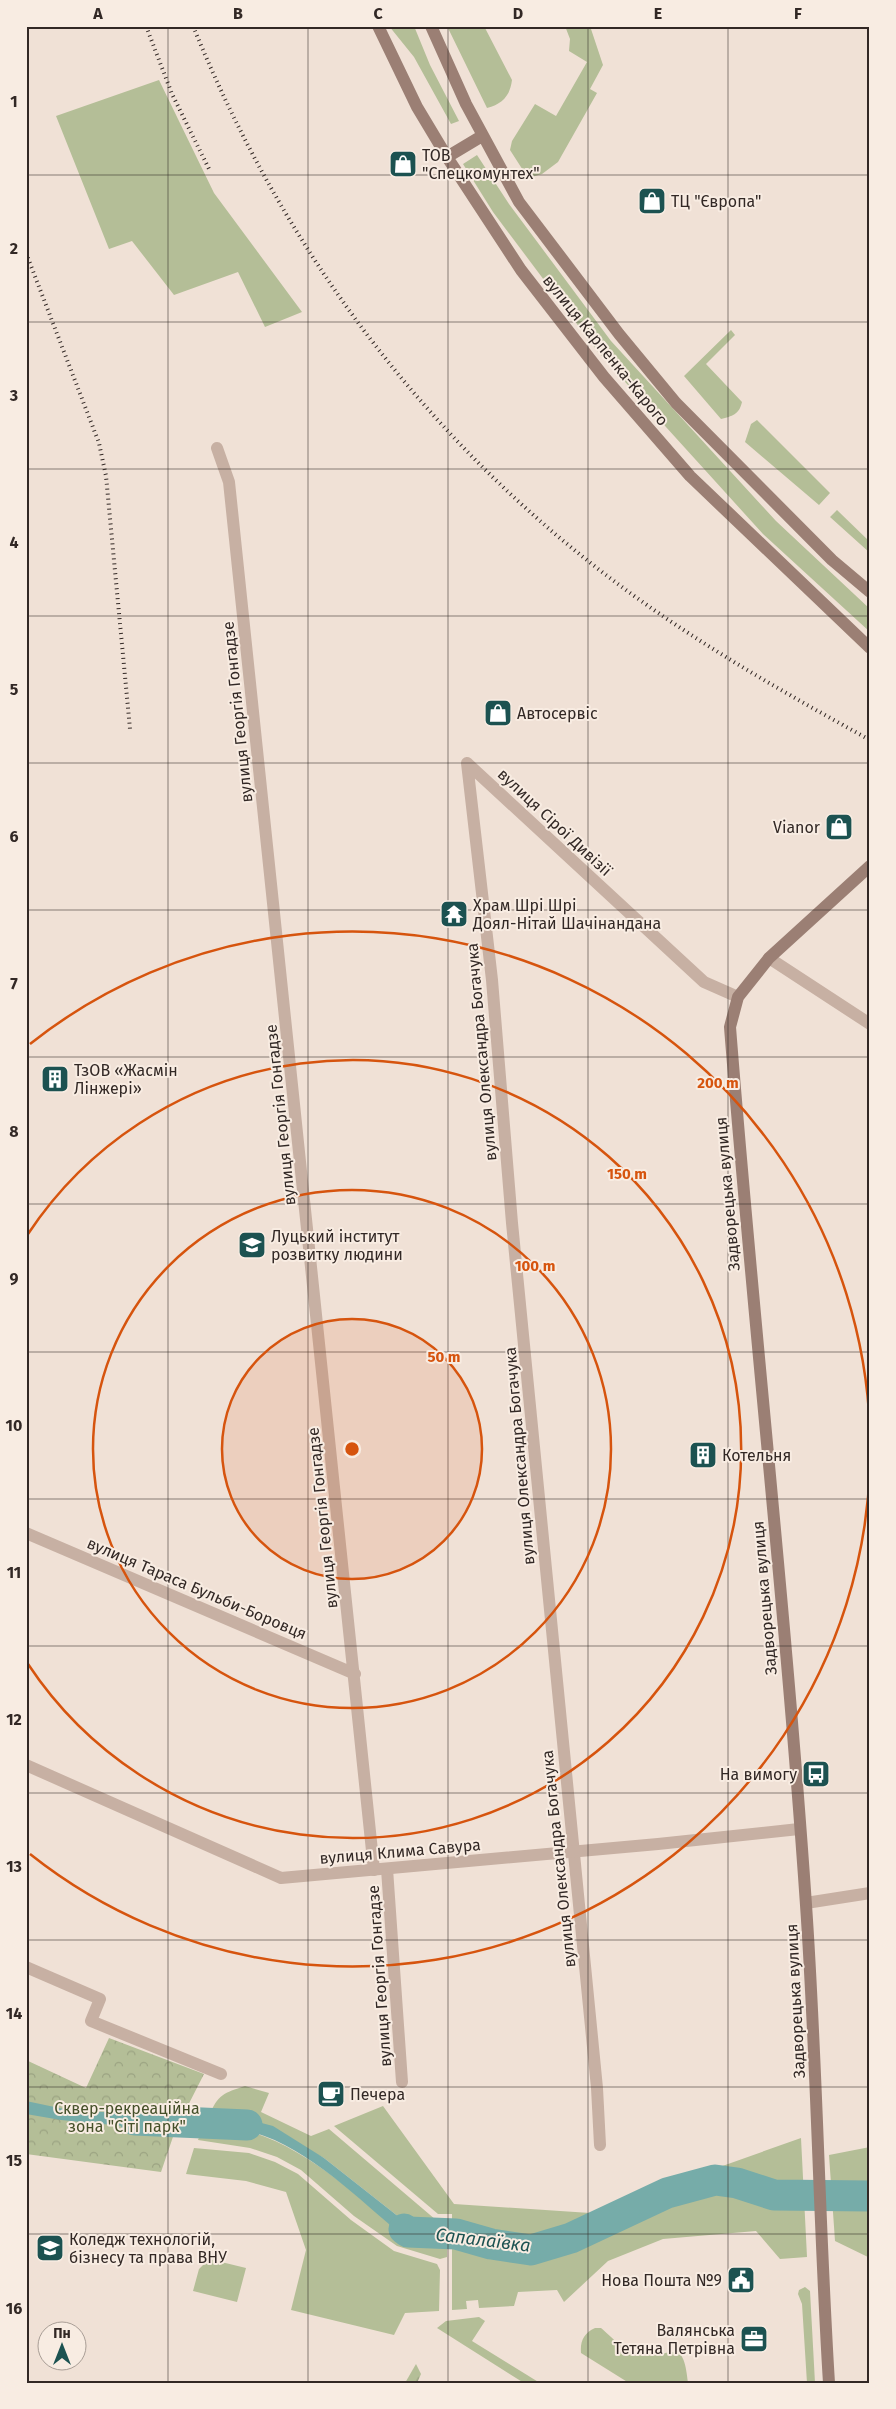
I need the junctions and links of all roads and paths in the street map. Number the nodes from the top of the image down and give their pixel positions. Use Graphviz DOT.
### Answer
graph roads {
  1 [pos="378,26"];
  2 [pos="431,26"];
  3 [pos="482,136"];
  4 [pos="447,157"];
  5 [pos="217,448"];
  6 [pos="870,592"];
  7 [pos="870,648"];
  8 [pos="467,763"];
  9 [pos="870,866"];
  10 [pos="769,958"];
  11 [pos="738,997"];
  12 [pos="870,1024"];
  13 [pos="26,1533"];
  14 [pos="355,1674"];
  15 [pos="26,1765"];
  16 [pos="800,1829"];
  17 [pos="573,1852"];
  18 [pos="387,1869"];
  19 [pos="374,1870"];
  20 [pos="870,1893"];
  21 [pos="806,1903"];
  22 [pos="26,1967"];
  23 [pos="221,2074"];
  24 [pos="402,2082"];
  25 [pos="600,2145"];
  26 [pos="829,2383"];
  1 -- 4 [label="main road, вулиця Карпенка-Карого"];
  2 -- 3 [label="main road, вулиця Карпенка-Карого"];
  3 -- 4 [label="main road"];
  3 -- 6 [label="main road, вулиця Карпенка-Карого"];
  4 -- 7 [label="main road, вулиця Карпенка-Карого"];
  5 -- 14 [label="street, вулиця Георгія Гонгадзе"];
  8 -- 11 [label="street, вулиця Сірої Дивізії"];
  8 -- 17 [label="street, вулиця Олександра Богачука"];
  9 -- 10 [label="main road, Задворецька вулиця"];
  10 -- 11 [label="main road, Задворецька вулиця"];
  10 -- 12 [label="street"];
  11 -- 16 [label="main road, Задворецька вулиця"];
  13 -- 14 [label="street, вулиця Тараса Бульби-Боровця"];
  14 -- 19 [label="street, вулиця Георгія Гонгадзе"];
  15 -- 19 [label="street, вулиця Клима Савура"];
  16 -- 17 [label="street, вулиця Клима Савура"];
  16 -- 21 [label="main road, Задворецька вулиця"];
  17 -- 18 [label="street, вулиця Клима Савура"];
  17 -- 25 [label="street, вулиця Олександра Богачука"];
  18 -- 19 [label="street, вулиця Клима Савура"];
  18 -- 24 [label="street, вулиця Георгія Гонгадзе"];
  20 -- 21 [label="street"];
  21 -- 26 [label="main road, Задворецька вулиця"];
  22 -- 23 [label="street"];
}
